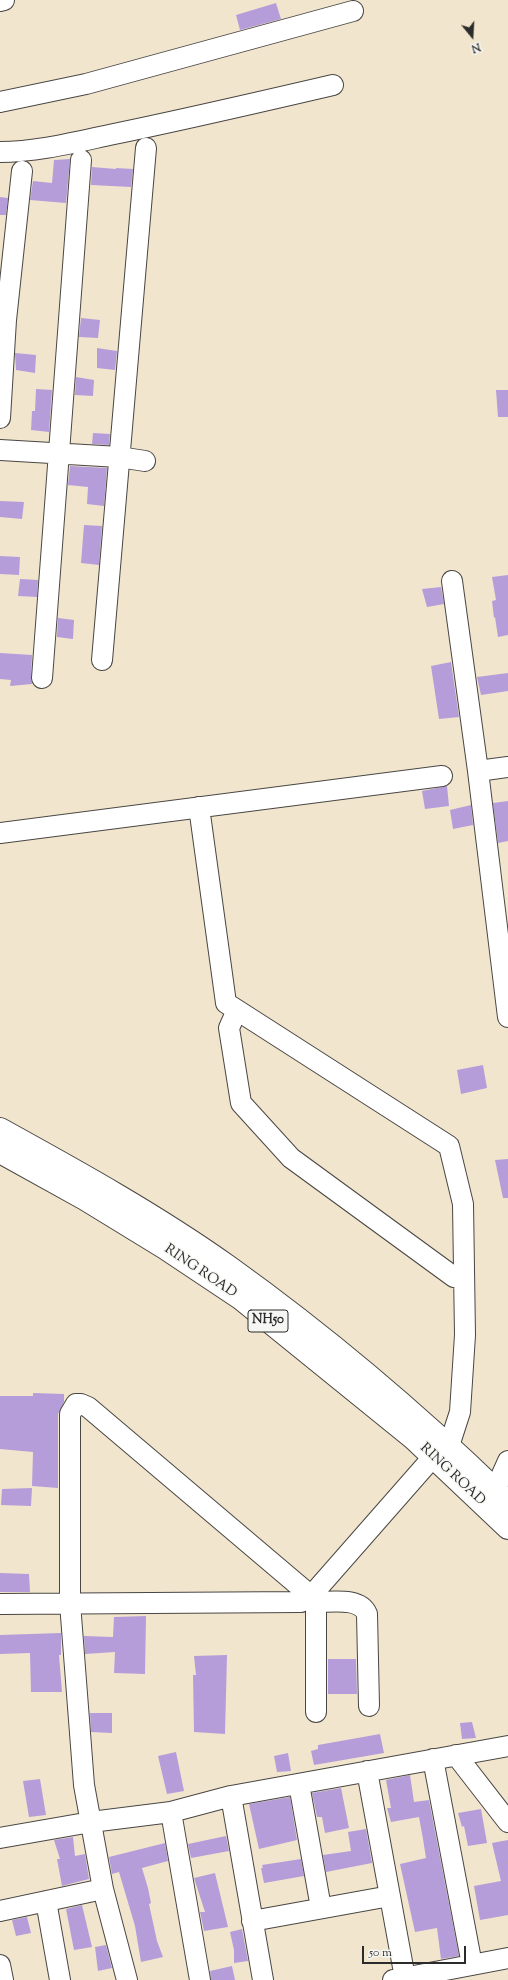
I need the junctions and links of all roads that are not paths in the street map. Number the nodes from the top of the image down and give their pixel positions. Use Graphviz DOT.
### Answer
graph roads {
  1 [pos="4,0"];
  2 [pos="0,1"];
  3 [pos="353,11"];
  4 [pos="333,85"];
  5 [pos="0,102"];
  6 [pos="146,148"];
  7 [pos="0,152"];
  8 [pos="81,160"];
  9 [pos="22,171"];
  10 [pos="0,418"];
  11 [pos="0,450"];
  12 [pos="58,454"];
  13 [pos="119,457"];
  14 [pos="145,461"];
  15 [pos="452,581"];
  16 [pos="102,660"];
  17 [pos="42,678"];
  18 [pos="508,767"];
  19 [pos="478,771"];
  20 [pos="442,776"];
  21 [pos="199,808"];
  22 [pos="0,833"];
  23 [pos="504,953"];
  24 [pos="237,1010"];
  25 [pos="508,1017"];
  26 [pos="0,1129"];
  27 [pos="0,1152"];
  28 [pos="464,1278"];
  29 [pos="441,1451"];
  30 [pos="508,1461"];
  31 [pos="502,1496"];
  32 [pos="508,1528"];
  33 [pos="314,1596"];
  34 [pos="70,1602"];
  35 [pos="0,1604"];
  36 [pos="369,1706"];
  37 [pos="316,1712"];
  38 [pos="508,1746"];
  39 [pos="456,1755"];
  40 [pos="433,1759"];
  41 [pos="367,1772"];
  42 [pos="299,1784"];
  43 [pos="231,1796"];
  44 [pos="171,1812"];
  45 [pos="90,1822"];
  46 [pos="508,1822"];
  47 [pos="0,1838"];
  48 [pos="104,1890"];
  49 [pos="390,1896"];
  50 [pos="46,1901"];
  51 [pos="322,1908"];
  52 [pos="0,1911"];
  53 [pos="252,1921"];
  54 [pos="508,1958"];
  55 [pos="0,1965"];
  56 [pos="472,1965"];
  57 [pos="399,1979"];
  58 [pos="3,1980"];
  59 [pos="60,1980"];
  60 [pos="127,1980"];
  61 [pos="200,1980"];
  62 [pos="263,1980"];
  1 -- 2 [label="street"];
  3 -- 5 [label="street"];
  4 -- 7 [label="street"];
  6 -- 13 [label="street"];
  8 -- 12 [label="street"];
  9 -- 10 [label="street"];
  11 -- 12 [label="street"];
  12 -- 13 [label="street"];
  12 -- 17 [label="street"];
  13 -- 14 [label="street"];
  13 -- 16 [label="street"];
  15 -- 19 [label="street"];
  18 -- 19 [label="street"];
  19 -- 23 [label="street"];
  20 -- 21 [label="street"];
  21 -- 22 [label="street"];
  21 -- 24 [label="street"];
  23 -- 25 [label="street"];
  24 -- 28 [label="street"];
  24 -- 28 [label="street"];
  26 -- 29 [label="highway, RING ROAD / NH50"];
  27 -- 29 [label="highway, RING ROAD / NH50"];
  28 -- 29 [label="street"];
  29 -- 31 [label="highway, RING ROAD / NH50"];
  29 -- 32 [label="highway, RING ROAD / NH50"];
  29 -- 33 [label="street"];
  30 -- 31 [label="street"];
  33 -- 34 [label="street"];
  33 -- 34 [label="street"];
  33 -- 36 [label="street"];
  33 -- 37 [label="street"];
  34 -- 35 [label="street"];
  34 -- 45 [label="street"];
  38 -- 39 [label="street"];
  39 -- 40 [label="street"];
  39 -- 46 [label="street"];
  40 -- 41 [label="street"];
  40 -- 56 [label="street"];
  41 -- 42 [label="street"];
  41 -- 49 [label="street"];
  42 -- 43 [label="street"];
  42 -- 51 [label="street"];
  43 -- 44 [label="street"];
  43 -- 53 [label="street"];
  44 -- 45 [label="street"];
  44 -- 61 [label="street"];
  45 -- 47 [label="street"];
  45 -- 48 [label="street"];
  48 -- 50 [label="street"];
  48 -- 60 [label="street"];
  49 -- 51 [label="street"];
  49 -- 57 [label="street"];
  50 -- 52 [label="street"];
  50 -- 59 [label="street"];
  51 -- 53 [label="street"];
  53 -- 62 [label="street"];
  54 -- 56 [label="street"];
  55 -- 58 [label="street"];
  56 -- 57 [label="street"];
}
